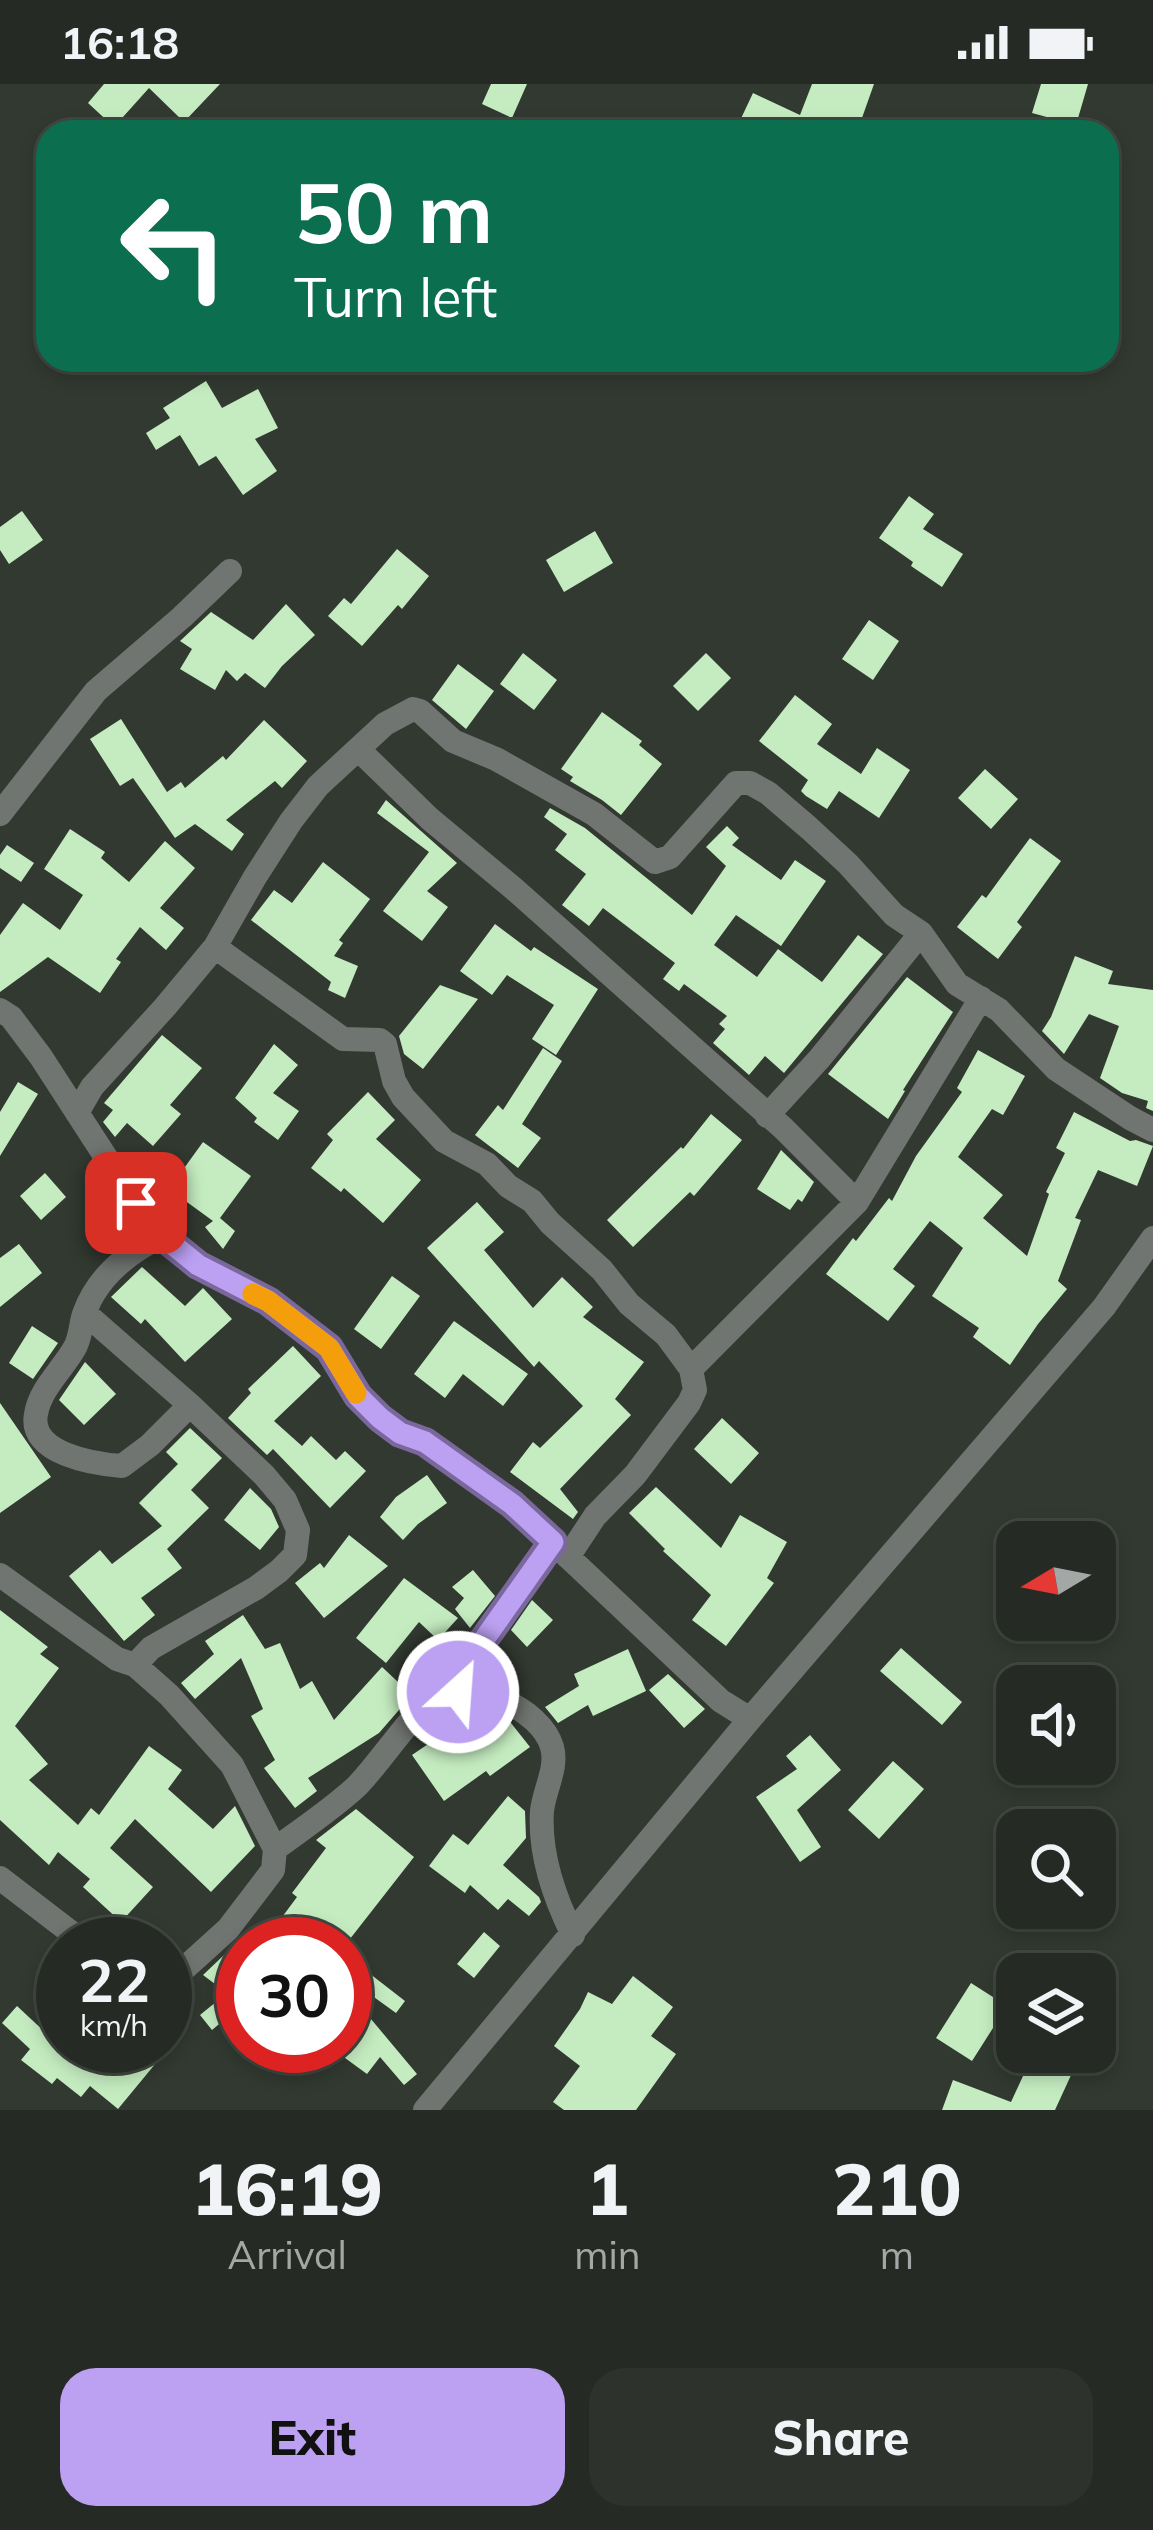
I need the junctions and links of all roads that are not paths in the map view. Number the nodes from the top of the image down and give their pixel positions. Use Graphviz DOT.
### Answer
graph roads {
  1 [pos="230,571"];
  2 [pos="358,749"];
  3 [pos="0,814"];
  4 [pos="921,933"];
  5 [pos="214,947"];
  6 [pos="981,998"];
  7 [pos="0,1010"];
  8 [pos="77,1113"];
  9 [pos="766,1116"];
  10 [pos="1153,1130"];
  11 [pos="857,1202"];
  12 [pos="162,1236"];
  13 [pos="1153,1238"];
  14 [pos="85,1313"];
  15 [pos="691,1370"];
  16 [pos="190,1405"];
  17 [pos="560,1550"];
  18 [pos="0,1575"];
  19 [pos="135,1666"];
  20 [pos="458,1692"];
  21 [pos="750,1719"];
  22 [pos="275,1849"];
  23 [pos="0,1878"];
  24 [pos="51,1917"];
  25 [pos="573,1935"];
  26 [pos="192,1962"];
  27 [pos="425,2110"];
  1 -- 3 [label="street"];
  2 -- 4 [label="street"];
  2 -- 5 [label="street"];
  2 -- 9 [label="street"];
  4 -- 6 [label="street"];
  4 -- 9 [label="street"];
  5 -- 8 [label="street"];
  5 -- 15 [label="street"];
  6 -- 10 [label="street"];
  6 -- 11 [label="street"];
  7 -- 8 [label="street"];
  8 -- 12 [label="street"];
  9 -- 11 [label="street"];
  11 -- 15 [label="street"];
  12 -- 14 [label="street"];
  12 -- 17 [label="street"];
  13 -- 21 [label="street"];
  14 -- 16 [label="street"];
  14 -- 16 [label="street"];
  15 -- 17 [label="street"];
  16 -- 19 [label="street"];
  17 -- 20 [label="street"];
  17 -- 21 [label="street"];
  18 -- 19 [label="street"];
  19 -- 22 [label="street"];
  20 -- 22 [label="street"];
  20 -- 25 [label="street"];
  21 -- 25 [label="street"];
  22 -- 26 [label="street"];
  23 -- 24 [label="street"];
  25 -- 27 [label="street"];
}
